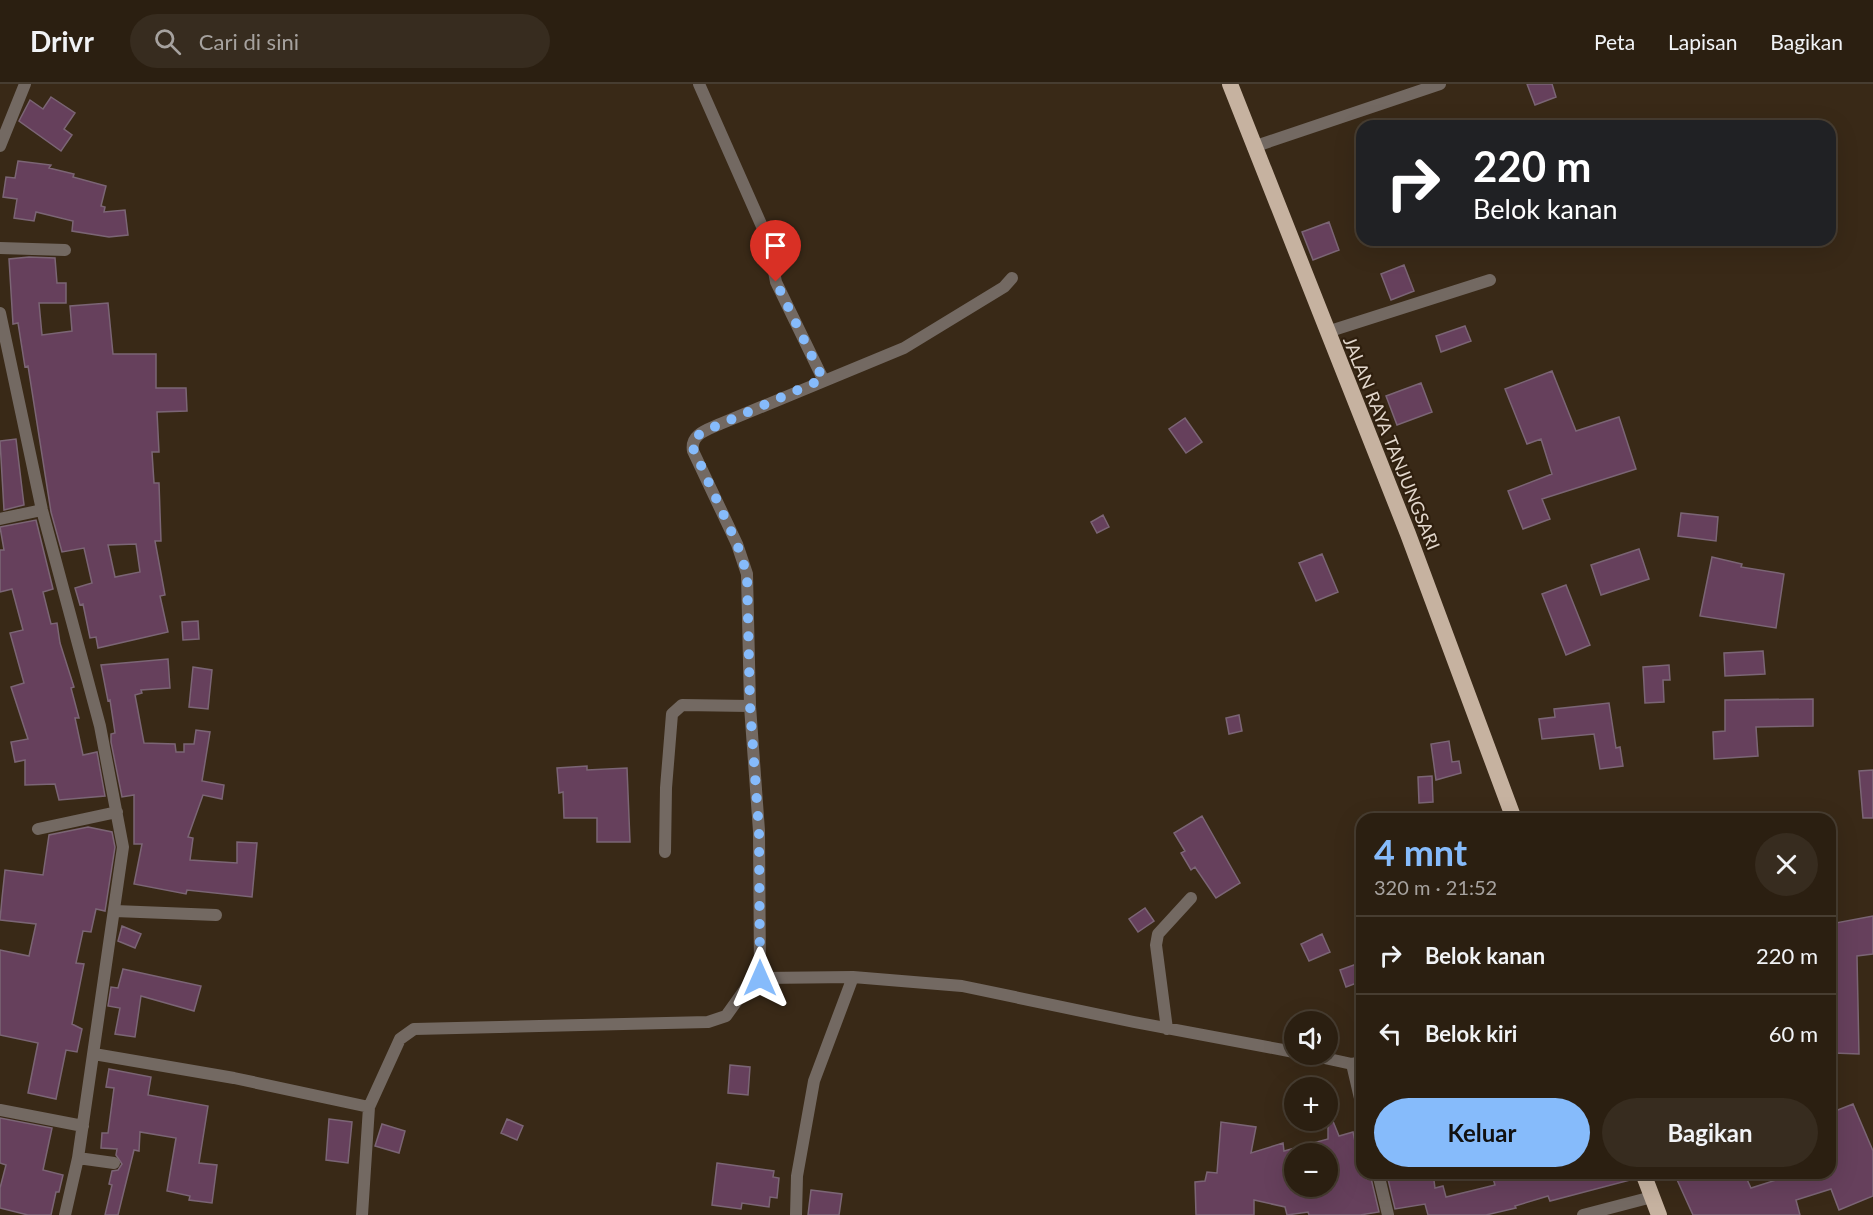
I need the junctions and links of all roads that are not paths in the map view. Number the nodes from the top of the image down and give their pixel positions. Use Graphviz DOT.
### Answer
graph roads {
  1 [pos="25,84"];
  2 [pos="699,84"];
  3 [pos="1230,84"];
  4 [pos="1440,84"];
  5 [pos="0,146"];
  6 [pos="1253,147"];
  7 [pos="0,248"];
  8 [pos="65,250"];
  9 [pos="1012,278"];
  10 [pos="1490,280"];
  11 [pos="0,313"];
  12 [pos="1327,332"];
  13 [pos="823,379"];
  14 [pos="42,510"];
  15 [pos="0,519"];
  16 [pos="750,706"];
  17 [pos="117,812"];
  18 [pos="1512,813"];
  19 [pos="38,829"];
  20 [pos="665,852"];
  21 [pos="1191,898"];
  22 [pos="115,911"];
  23 [pos="216,915"];
  24 [pos="854,977"];
  25 [pos="760,978"];
  26 [pos="1167,1029"];
  27 [pos="1284,1050"];
  28 [pos="94,1054"];
  29 [pos="1338,1060"];
  30 [pos="1356,1063"];
  31 [pos="369,1107"];
  32 [pos="0,1110"];
  33 [pos="83,1126"];
  34 [pos="78,1158"];
  35 [pos="114,1163"];
  36 [pos="1380,1179"];
  37 [pos="1646,1179"];
  38 [pos="1653,1197"];
  39 [pos="65,1215"];
  40 [pos="362,1215"];
  41 [pos="796,1215"];
  42 [pos="1389,1215"];
  43 [pos="1583,1215"];
  44 [pos="1659,1215"];
  1 -- 5 [label="street"];
  2 -- 13 [label="street"];
  3 -- 6 [label="highway, JALAN RAYA TANJUNGSARI"];
  4 -- 6 [label="street"];
  6 -- 12 [label="highway, JALAN RAYA TANJUNGSARI"];
  7 -- 8 [label="street"];
  9 -- 13 [label="street"];
  10 -- 12 [label="street"];
  11 -- 14 [label="street"];
  12 -- 18 [label="highway, JALAN RAYA TANJUNGSARI"];
  13 -- 16 [label="street"];
  14 -- 15 [label="street"];
  14 -- 17 [label="street"];
  16 -- 20 [label="street"];
  16 -- 25 [label="street"];
  17 -- 19 [label="street"];
  17 -- 22 [label="street"];
  21 -- 26 [label="street"];
  22 -- 23 [label="street"];
  22 -- 28 [label="street"];
  24 -- 25 [label="street"];
  24 -- 26 [label="street"];
  24 -- 41 [label="street"];
  25 -- 31 [label="street"];
  26 -- 27 [label="street"];
  28 -- 31 [label="street"];
  28 -- 33 [label="street"];
  29 -- 30 [label="street"];
  31 -- 40 [label="street"];
  32 -- 33 [label="street"];
  33 -- 34 [label="street"];
  34 -- 35 [label="street"];
  34 -- 39 [label="street"];
  36 -- 42 [label="street"];
  37 -- 38 [label="highway"];
  38 -- 43 [label="street"];
  38 -- 44 [label="highway"];
}
